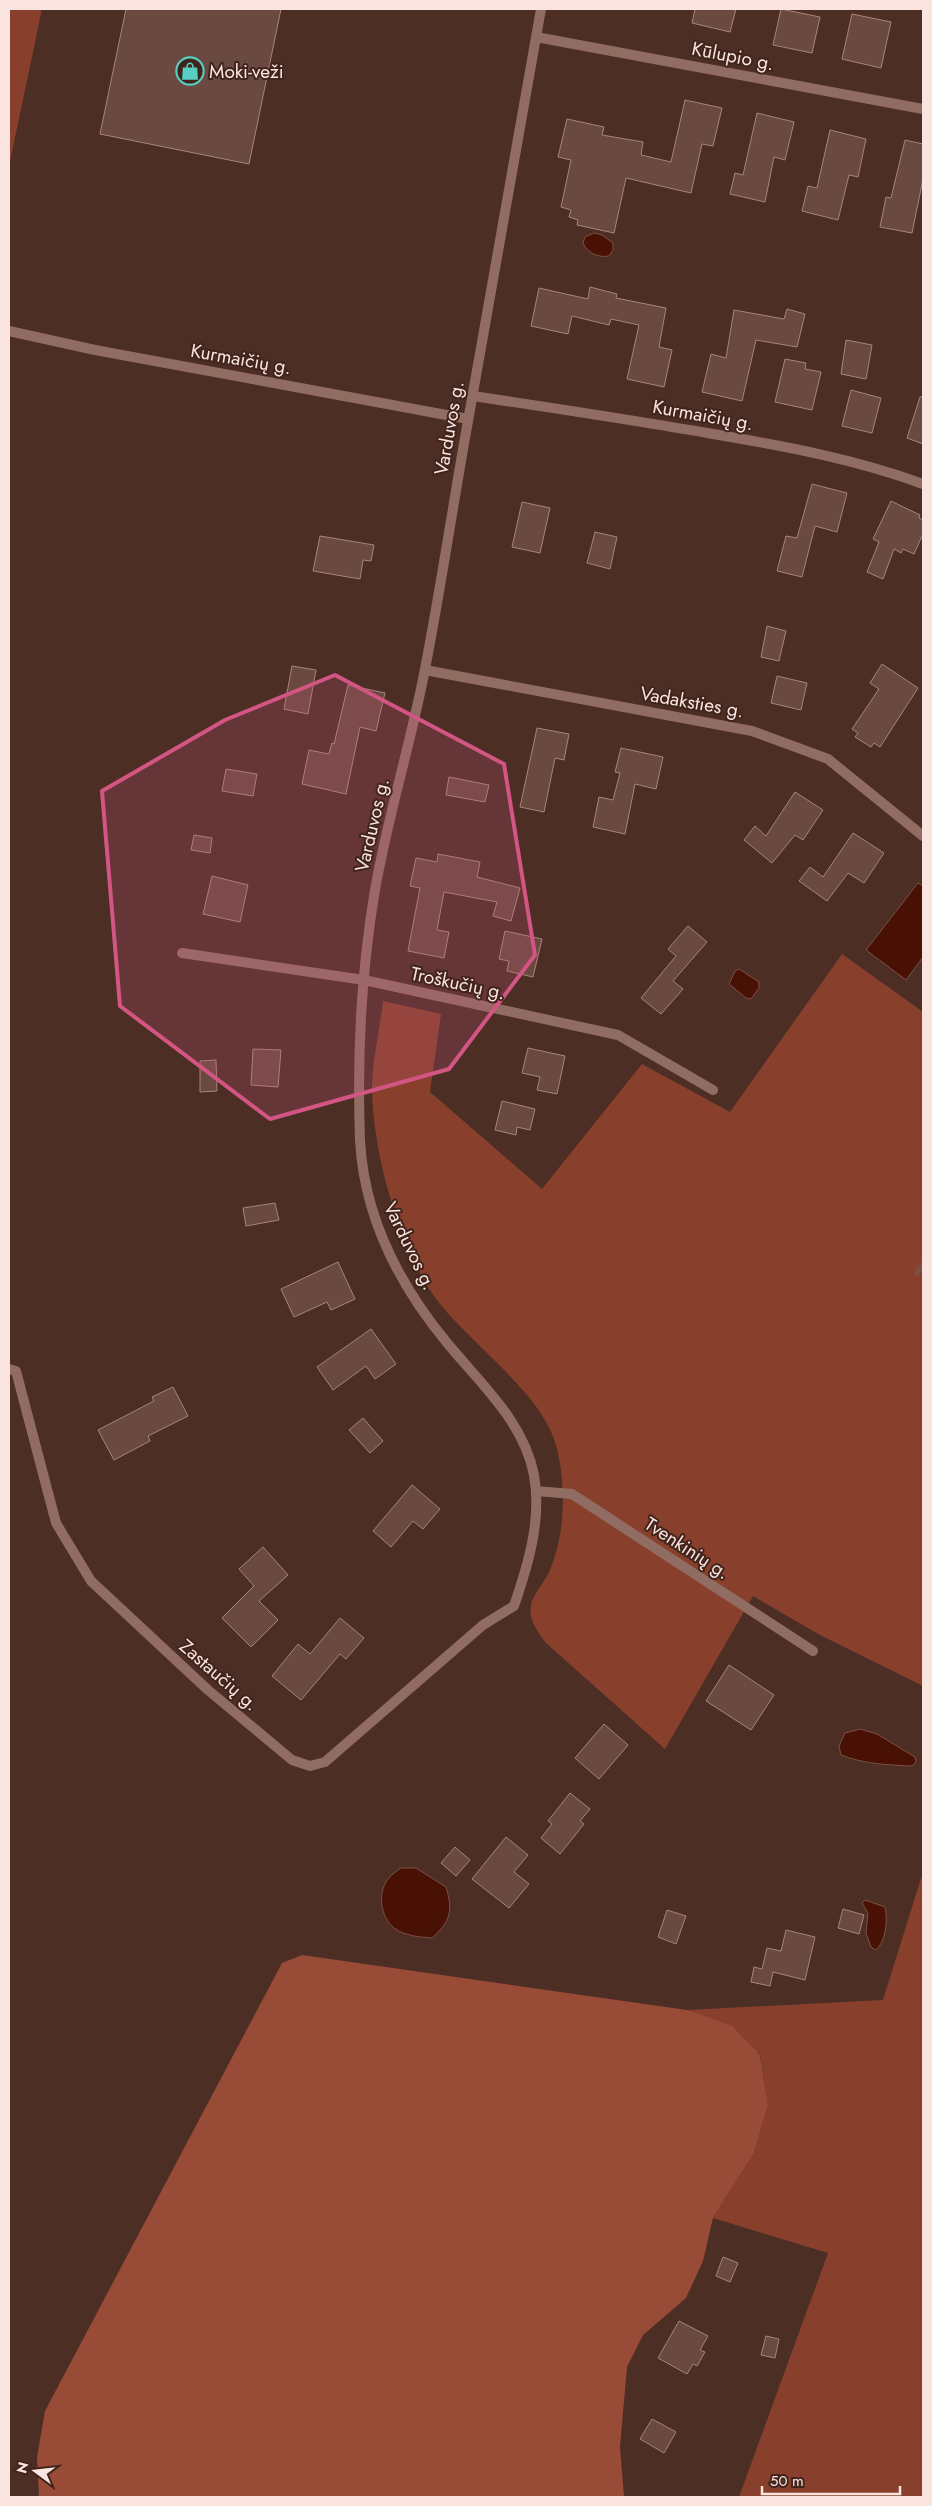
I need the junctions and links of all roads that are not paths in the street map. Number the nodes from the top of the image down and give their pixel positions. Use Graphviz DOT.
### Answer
graph roads {
  1 [pos="541,9"];
  2 [pos="536,37"];
  3 [pos="923,109"];
  4 [pos="9,331"];
  5 [pos="472,396"];
  6 [pos="468,419"];
  7 [pos="923,484"];
  8 [pos="425,670"];
  9 [pos="923,836"];
  10 [pos="182,953"];
  11 [pos="364,980"];
  12 [pos="713,1090"];
  13 [pos="9,1369"];
  14 [pos="536,1491"];
  15 [pos="514,1606"];
  16 [pos="814,1651"];
  1 -- 2 [label="street, Varduvos g."];
  2 -- 3 [label="street, Kūlupio g."];
  2 -- 5 [label="street, Varduvos g."];
  4 -- 6 [label="street, Kurmaičių g."];
  5 -- 6 [label="street, Varduvos g."];
  5 -- 7 [label="street, Kurmaičių g."];
  6 -- 8 [label="street, Varduvos g."];
  8 -- 9 [label="street, Vadaksties g."];
  8 -- 11 [label="street, Varduvos g."];
  10 -- 11 [label="street, Troškučių g."];
  11 -- 12 [label="street, Troškučių g."];
  11 -- 14 [label="street, Varduvos g."];
  13 -- 15 [label="street, Zastaučių g."];
  14 -- 15 [label="street, Varduvos g."];
  14 -- 16 [label="street, Tvenkinių g."];
}
